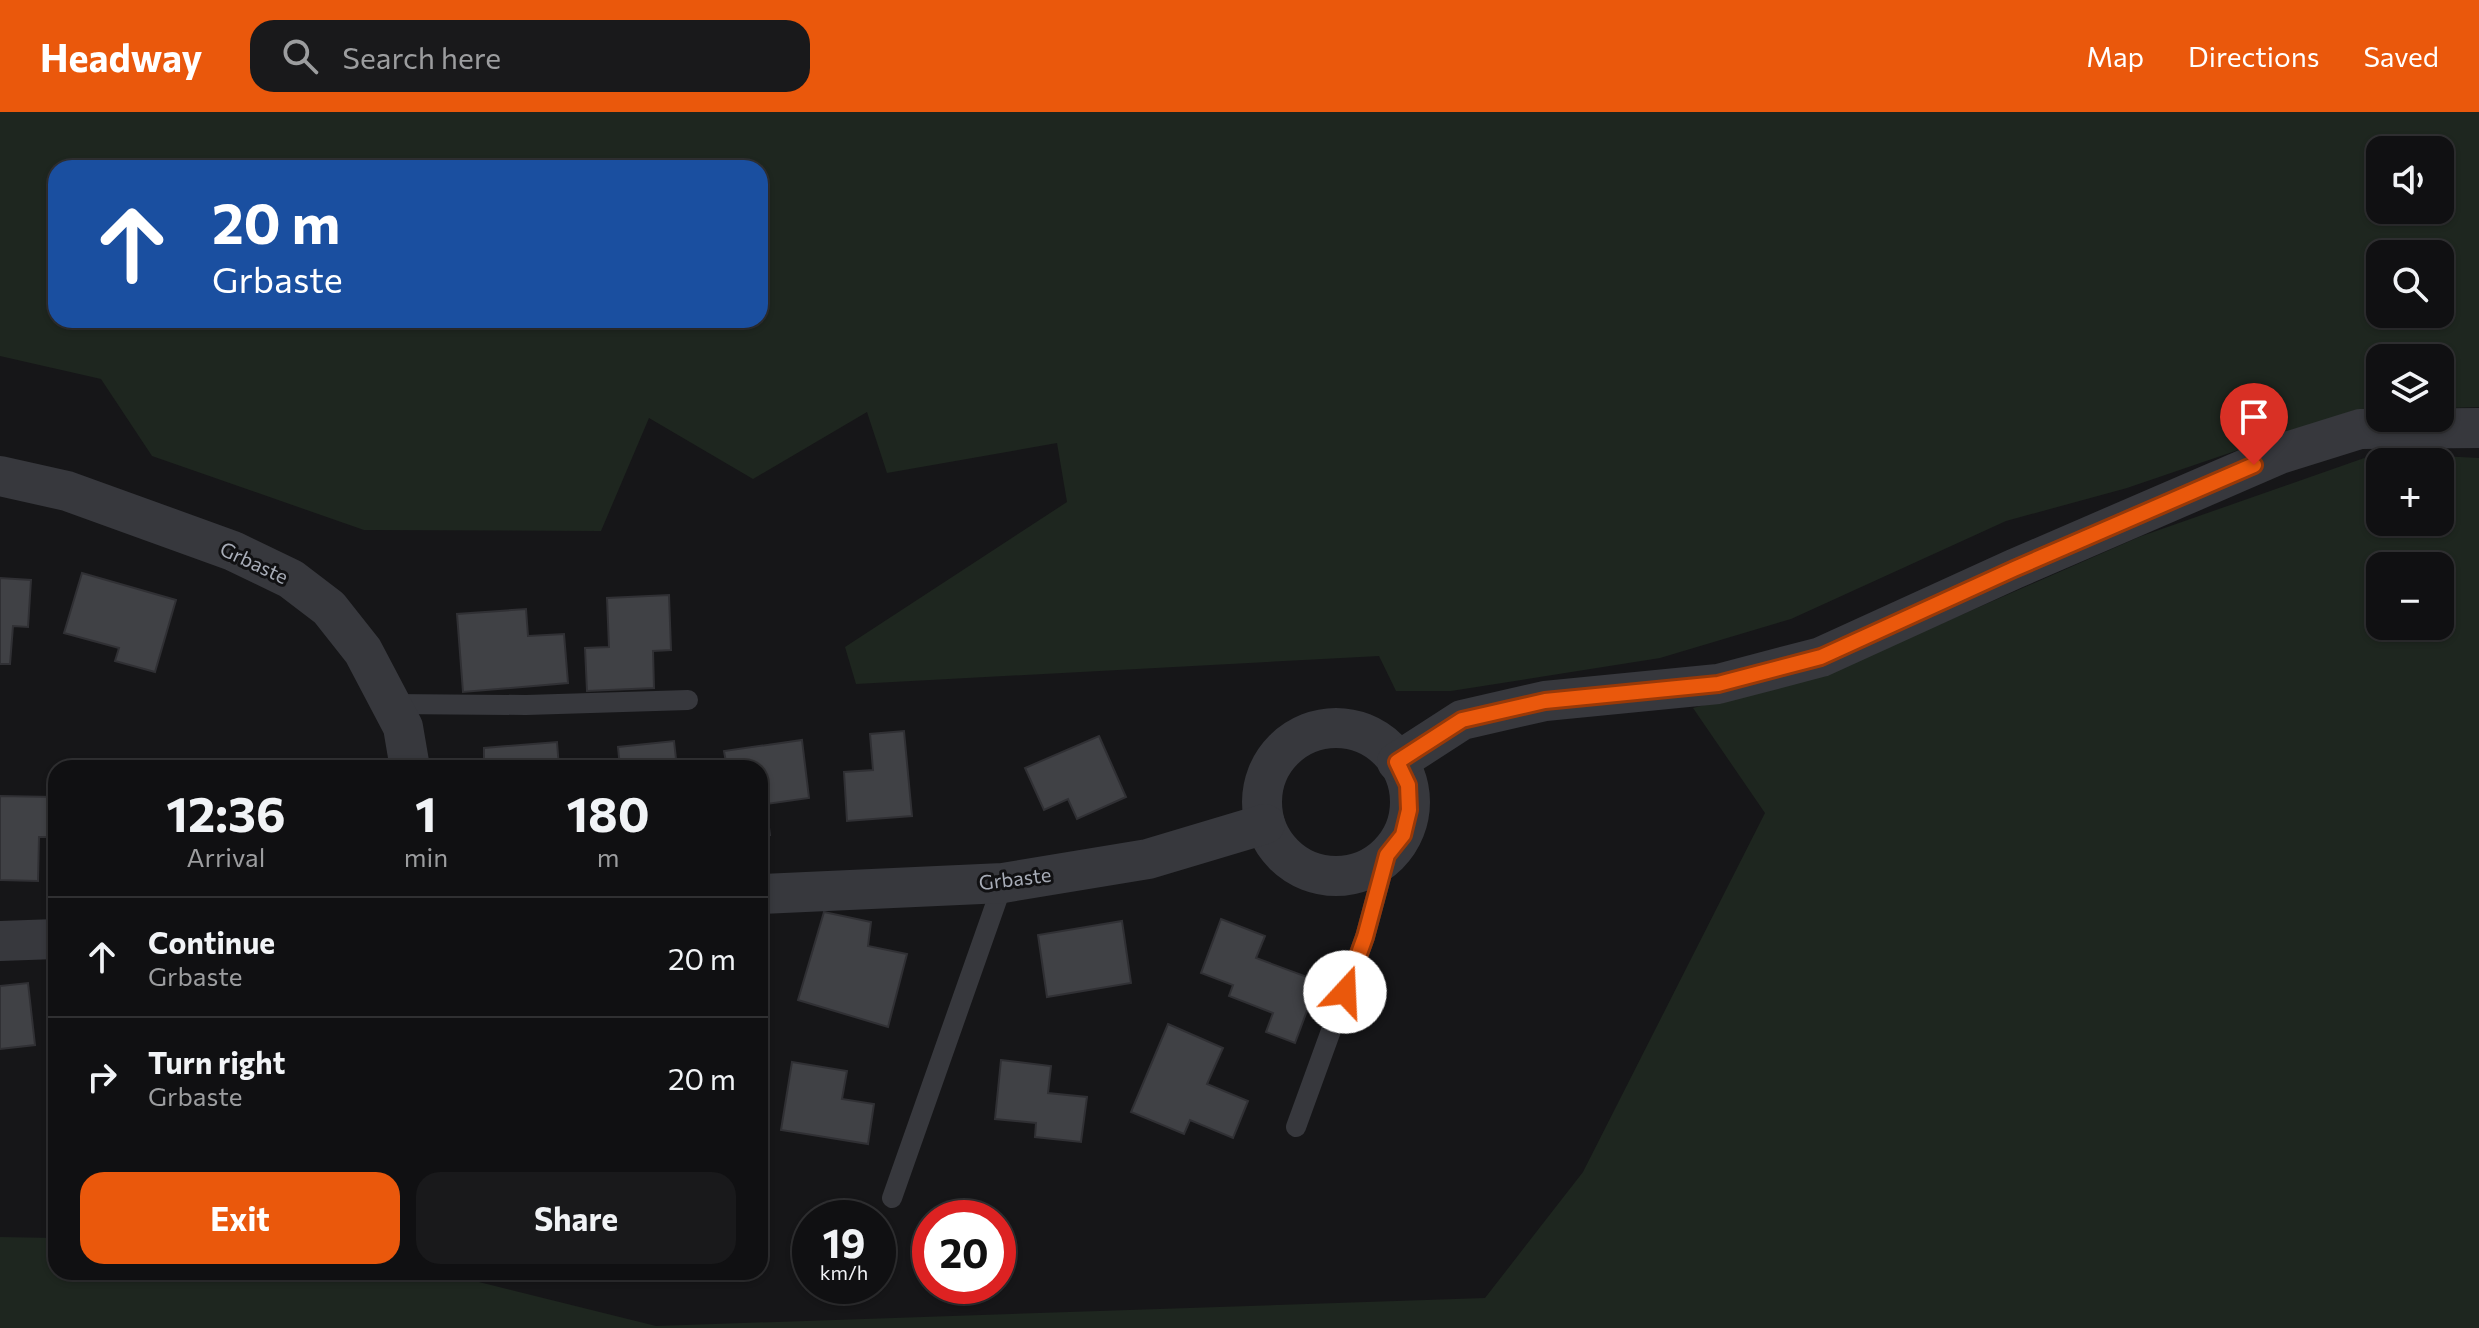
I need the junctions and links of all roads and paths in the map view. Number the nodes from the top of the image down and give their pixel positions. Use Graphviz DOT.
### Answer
graph roads {
  1 [pos="2479,428"];
  2 [pos="0,476"];
  3 [pos="688,700"];
  4 [pos="391,704"];
  5 [pos="409,760"];
  6 [pos="1397,762"];
  7 [pos="1265,824"];
  8 [pos="1387,855"];
  9 [pos="1003,883"];
  10 [pos="768,894"];
  11 [pos="48,939"];
  12 [pos="0,941"];
  13 [pos="1296,1127"];
  14 [pos="892,1198"];
  1 -- 6 [label="street"];
  2 -- 4 [label="street, Grbaste"];
  3 -- 4 [label="lane"];
  4 -- 5 [label="street, Grbaste"];
  6 -- 7 [label="street"];
  6 -- 8 [label="street"];
  7 -- 8 [label="street"];
  7 -- 9 [label="street, Grbaste"];
  8 -- 13 [label="lane"];
  9 -- 10 [label="street, Grbaste"];
  9 -- 14 [label="lane"];
  11 -- 12 [label="street"];
}
